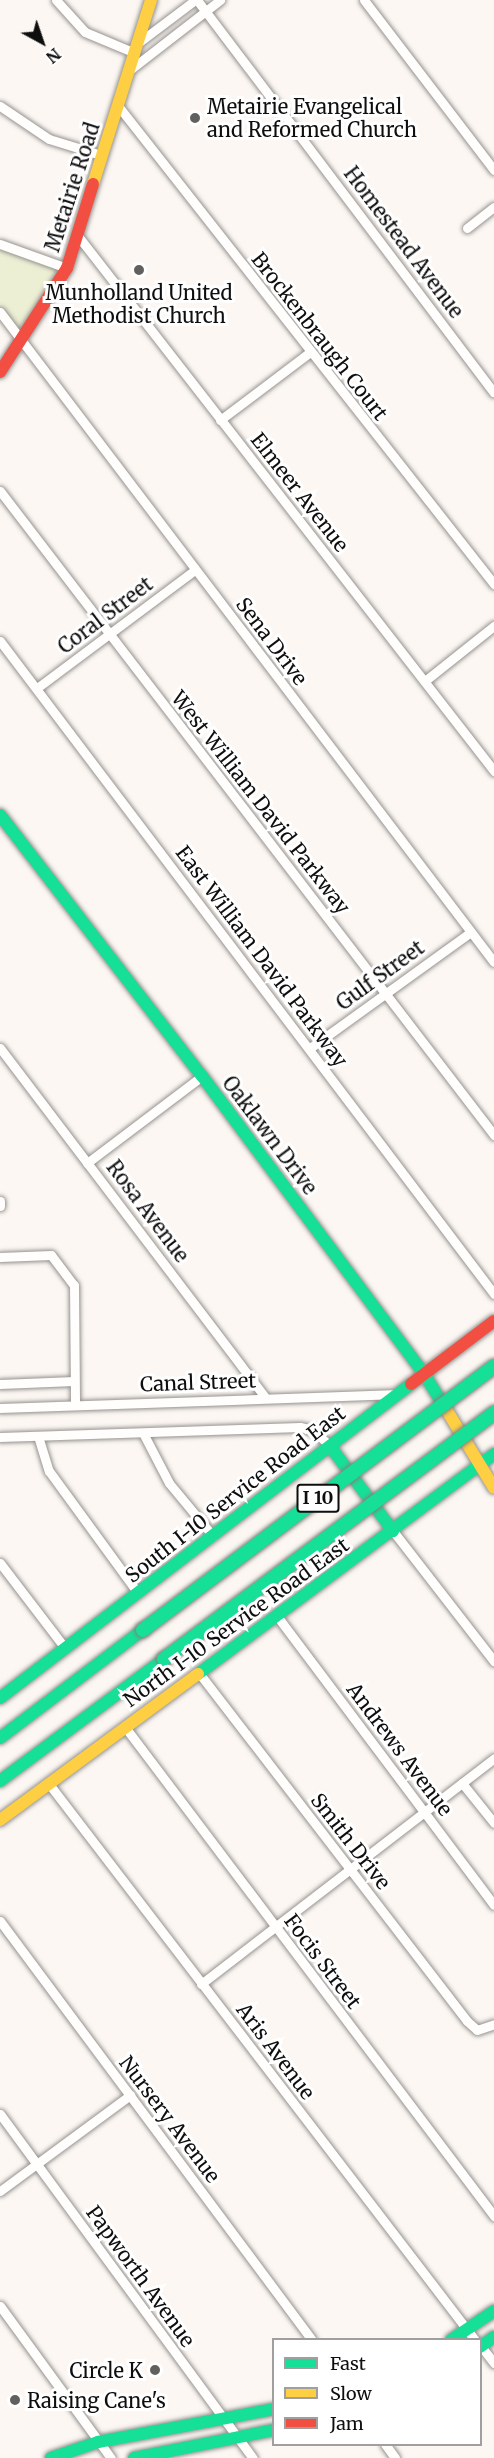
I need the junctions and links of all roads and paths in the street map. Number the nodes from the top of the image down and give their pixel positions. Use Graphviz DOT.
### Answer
graph roads {
  1 [pos="56,0"];
  2 [pos="151,0"];
  3 [pos="196,0"];
  4 [pos="220,0"];
  5 [pos="364,0"];
  6 [pos="207,10"];
  7 [pos="137,48"];
  8 [pos="130,69"];
  9 [pos="0,106"];
  10 [pos="119,107"];
  11 [pos="101,155"];
  12 [pos="494,170"];
  13 [pos="494,207"];
  14 [pos="467,228"];
  15 [pos="78,236"];
  16 [pos="0,244"];
  17 [pos="67,268"];
  18 [pos="0,312"];
  19 [pos="22,341"];
  20 [pos="309,353"];
  21 [pos="0,372"];
  22 [pos="494,392"];
  23 [pos="220,420"];
  24 [pos="0,491"];
  25 [pos="195,570"];
  26 [pos="494,585"];
  27 [pos="494,626"];
  28 [pos="109,634"];
  29 [pos="0,641"];
  30 [pos="426,680"];
  31 [pos="37,688"];
  32 [pos="494,771"];
  33 [pos="0,815"];
  34 [pos="471,932"];
  35 [pos="494,962"];
  36 [pos="385,993"];
  37 [pos="0,1048"];
  38 [pos="310,1048"];
  39 [pos="202,1076"];
  40 [pos="494,1135"];
  41 [pos="87,1163"];
  42 [pos="0,1257"];
  43 [pos="494,1294"];
  44 [pos="494,1322"];
  45 [pos="494,1366"];
  46 [pos="424,1374"];
  47 [pos="74,1381"];
  48 [pos="0,1384"];
  49 [pos="398,1394"];
  50 [pos="265,1397"];
  51 [pos="75,1405"];
  52 [pos="0,1408"];
  53 [pos="494,1413"];
  54 [pos="143,1433"];
  55 [pos="38,1436"];
  56 [pos="0,1437"];
  57 [pos="330,1446"];
  58 [pos="494,1454"];
  59 [pos="478,1467"];
  60 [pos="494,1488"];
  61 [pos="393,1531"];
  62 [pos="213,1536"];
  63 [pos="2,1568"];
  64 [pos="138,1593"];
  65 [pos="277,1616"];
  66 [pos="65,1648"];
  67 [pos="494,1661"];
  68 [pos="198,1672"];
  69 [pos="0,1698"];
  70 [pos="124,1727"];
  71 [pos="0,1738"];
  72 [pos="494,1758"];
  73 [pos="0,1781"];
  74 [pos="462,1782"];
  75 [pos="49,1784"];
  76 [pos="424,1811"];
  77 [pos="0,1820"];
  78 [pos="494,1823"];
  79 [pos="349,1868"];
  80 [pos="494,1905"];
  81 [pos="0,1921"];
  82 [pos="275,1928"];
  83 [pos="201,1983"];
  84 [pos="494,2024"];
  85 [pos="130,2095"];
  86 [pos="0,2114"];
  87 [pos="37,2164"];
  88 [pos="0,2191"];
  89 [pos="494,2198"];
  90 [pos="485,2205"];
  91 [pos="494,2216"];
  92 [pos="0,2306"];
  93 [pos="494,2311"];
  94 [pos="311,2338"];
  95 [pos="474,2338"];
  96 [pos="479,2338"];
  97 [pos="482,2348"];
  98 [pos="494,2363"];
  99 [pos="272,2409"];
  100 [pos="223,2418"];
  101 [pos="272,2430"];
  102 [pos="238,2438"];
  103 [pos="98,2442"];
  104 [pos="386,2446"];
  105 [pos="51,2458"];
  106 [pos="111,2458"];
  107 [pos="134,2458"];
  108 [pos="254,2458"];
  109 [pos="395,2458"];
  1 -- 7 [label="street"];
  2 -- 7 [label="main road, Metairie Road"];
  3 -- 6 [label="street, Homestead Avenue"];
  3 -- 7 [label="street"];
  4 -- 6 [label="street"];
  5 -- 12 [label="street"];
  6 -- 8 [label="street"];
  6 -- 22 [label="street, Homestead Avenue"];
  7 -- 8 [label="main road, Metairie Road"];
  8 -- 10 [label="main road, Metairie Road"];
  9 -- 11 [label="street"];
  10 -- 11 [label="main road, Metairie Road"];
  10 -- 20 [label="street, Brockenbraugh Court"];
  11 -- 15 [label="main road, Metairie Road"];
  13 -- 14 [label="street"];
  15 -- 17 [label="main road, Metairie Road"];
  15 -- 23 [label="street, Elmeer Avenue"];
  16 -- 17 [label="street"];
  17 -- 19 [label="main road, Metairie Road"];
  18 -- 19 [label="street, Sena Drive"];
  19 -- 21 [label="main road, Metairie Road"];
  19 -- 25 [label="street, Sena Drive"];
  20 -- 23 [label="street"];
  20 -- 26 [label="street, Brockenbraugh Court"];
  23 -- 30 [label="street, Elmeer Avenue"];
  24 -- 28 [label="street, West William David Parkway"];
  25 -- 28 [label="street, Coral Street"];
  25 -- 34 [label="street, Sena Drive"];
  27 -- 30 [label="street"];
  28 -- 31 [label="street, Coral Street"];
  28 -- 36 [label="street, West William David Parkway"];
  29 -- 31 [label="street, East William David Parkway"];
  30 -- 32 [label="street, Elmeer Avenue"];
  31 -- 38 [label="street, East William David Parkway"];
  33 -- 39 [label="main road, Oaklawn Drive"];
  34 -- 35 [label="street, Sena Drive"];
  34 -- 36 [label="street, Gulf Street"];
  36 -- 38 [label="street, Gulf Street"];
  36 -- 40 [label="street, West William David Parkway"];
  37 -- 41 [label="street, Rosa Avenue"];
  38 -- 43 [label="street, East William David Parkway"];
  39 -- 41 [label="street"];
  39 -- 46 [label="main road, Oaklawn Drive"];
  41 -- 50 [label="street, Rosa Avenue"];
  42 -- 47 [label="street"];
  44 -- 46 [label="main road, South I-10 Service Road East"];
  45 -- 71 [label="main road, I 10, bridge"];
  46 -- 49 [label="main road, South I-10 Service Road East"];
  46 -- 59 [label="main road, Oaklawn Drive"];
  47 -- 48 [label="street"];
  47 -- 51 [label="street"];
  49 -- 50 [label="street, Canal Street"];
  49 -- 57 [label="main road, South I-10 Service Road East"];
  50 -- 51 [label="street, Canal Street"];
  51 -- 52 [label="street, Canal Street"];
  53 -- 73 [label="main road, I 10, bridge"];
  54 -- 55 [label="street"];
  54 -- 57 [label="street"];
  54 -- 62 [label="street"];
  55 -- 56 [label="street"];
  55 -- 64 [label="street"];
  57 -- 61 [label="main road"];
  57 -- 62 [label="main road, South I-10 Service Road East"];
  58 -- 59 [label="main road, North I-10 Service Road East"];
  59 -- 60 [label="main road, Oaklawn Drive"];
  59 -- 61 [label="main road, North I-10 Service Road East"];
  61 -- 65 [label="main road, North I-10 Service Road East"];
  61 -- 67 [label="street"];
  62 -- 64 [label="main road, South I-10 Service Road East"];
  63 -- 66 [label="street"];
  64 -- 66 [label="main road, South I-10 Service Road East"];
  65 -- 68 [label="main road, North I-10 Service Road East"];
  65 -- 76 [label="street, Andrews Avenue"];
  66 -- 69 [label="main road, South I-10 Service Road East"];
  68 -- 70 [label="main road, North I-10 Service Road East"];
  68 -- 79 [label="street, Smith Drive"];
  70 -- 75 [label="main road, North I-10 Service Road East"];
  70 -- 82 [label="street, Focis Street"];
  72 -- 74 [label="street"];
  74 -- 76 [label="street"];
  74 -- 78 [label="street"];
  75 -- 77 [label="main road, North I-10 Service Road East"];
  75 -- 83 [label="street, Aris Avenue"];
  76 -- 79 [label="street"];
  76 -- 80 [label="street, Andrews Avenue"];
  79 -- 82 [label="street"];
  79 -- 84 [label="street, Smith Drive"];
  81 -- 85 [label="street, Nursery Avenue"];
  82 -- 83 [label="street"];
  82 -- 90 [label="street, Focis Street"];
  83 -- 95 [label="street, Aris Avenue"];
  85 -- 87 [label="street"];
  85 -- 94 [label="street, Nursery Avenue"];
  86 -- 87 [label="street, Papworth Avenue"];
  87 -- 88 [label="street"];
  87 -- 100 [label="street, Papworth Avenue"];
  89 -- 90 [label="street"];
  90 -- 91 [label="street, Focis Street"];
  92 -- 103 [label="street"];
  93 -- 96 [label="main road"];
  97 -- 98 [label="street, Aris Avenue"];
  99 -- 100 [label="main road"];
  100 -- 102 [label="street, Papworth Avenue"];
  100 -- 103 [label="main road"];
  101 -- 102 [label="main road"];
  102 -- 107 [label="main road"];
  102 -- 108 [label="street, Papworth Avenue"];
  103 -- 105 [label="main road"];
  103 -- 106 [label="street"];
  104 -- 109 [label="street"];
}
